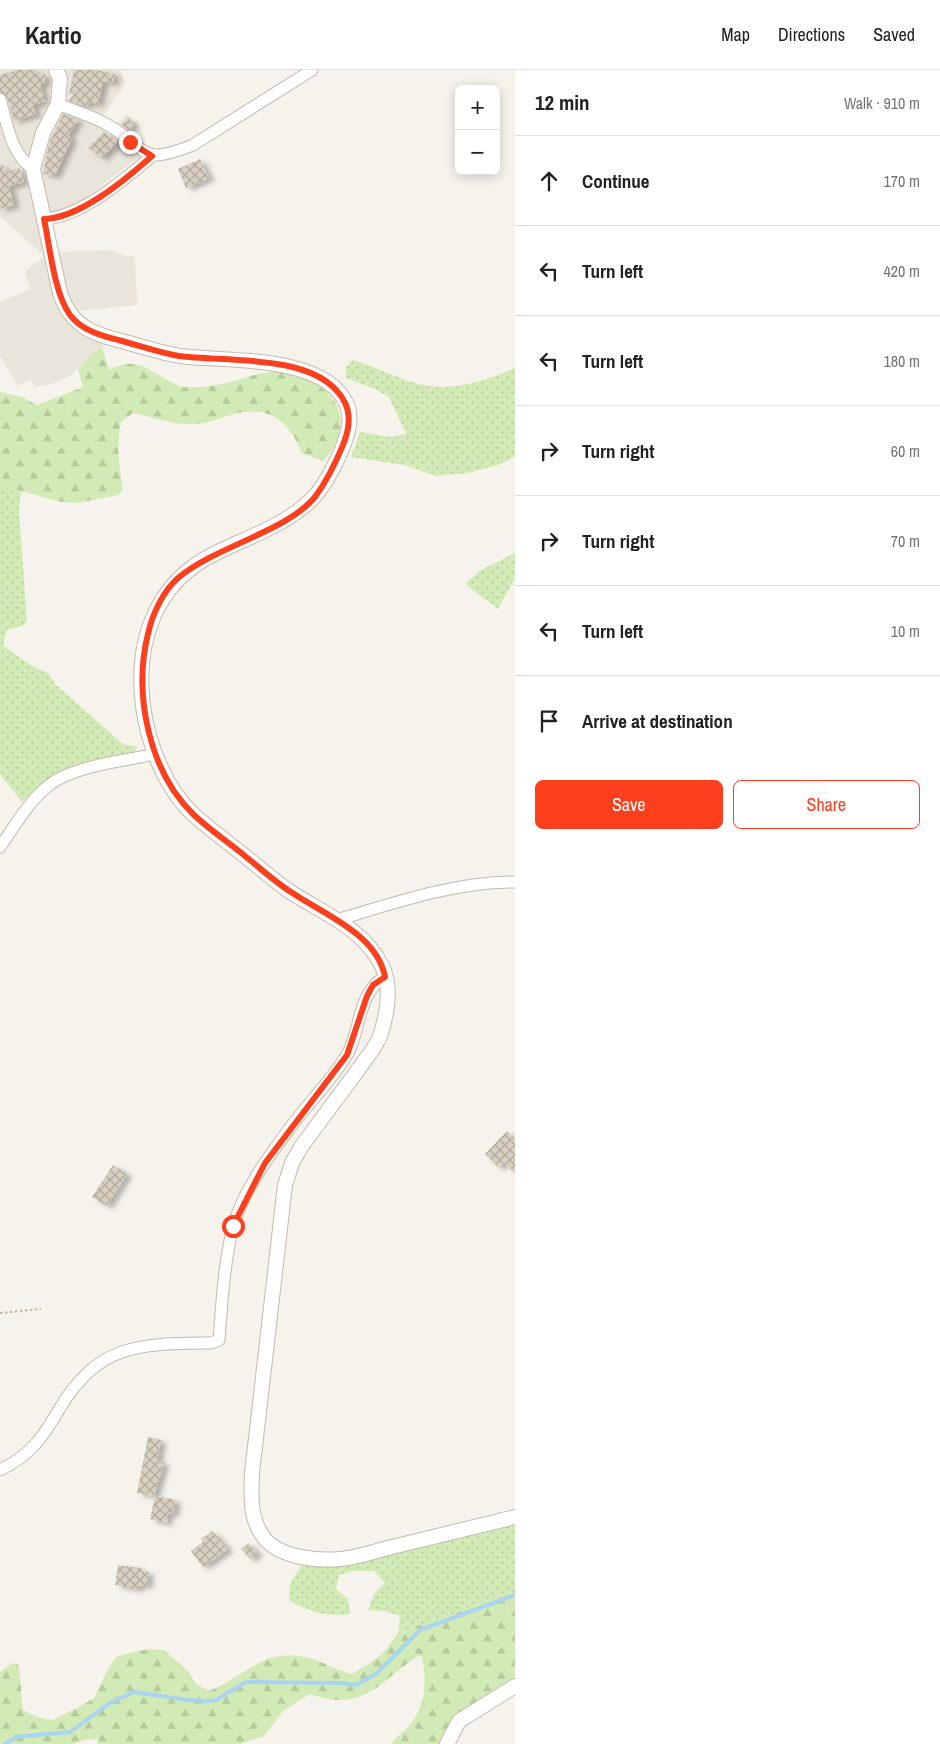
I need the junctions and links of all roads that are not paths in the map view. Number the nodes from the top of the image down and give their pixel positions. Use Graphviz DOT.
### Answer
graph roads {
  1 [pos="56,70"];
  2 [pos="312,70"];
  3 [pos="0,99"];
  4 [pos="58,104"];
  5 [pos="152,156"];
  6 [pos="33,169"];
  7 [pos="44,219"];
  8 [pos="155,754"];
  9 [pos="0,846"];
  10 [pos="515,882"];
  11 [pos="340,920"];
  12 [pos="385,977"];
  13 [pos="0,1470"];
  14 [pos="515,1517"];
  15 [pos="515,1686"];
  16 [pos="447,1744"];
  1 -- 4 [label="street"];
  2 -- 5 [label="street"];
  3 -- 6 [label="street"];
  4 -- 5 [label="street"];
  4 -- 6 [label="street"];
  5 -- 7 [label="street"];
  6 -- 7 [label="street"];
  7 -- 8 [label="street"];
  8 -- 9 [label="street"];
  8 -- 11 [label="street"];
  10 -- 11 [label="street"];
  11 -- 12 [label="street"];
  12 -- 13 [label="street"];
  12 -- 14 [label="street"];
  15 -- 16 [label="street"];
}
